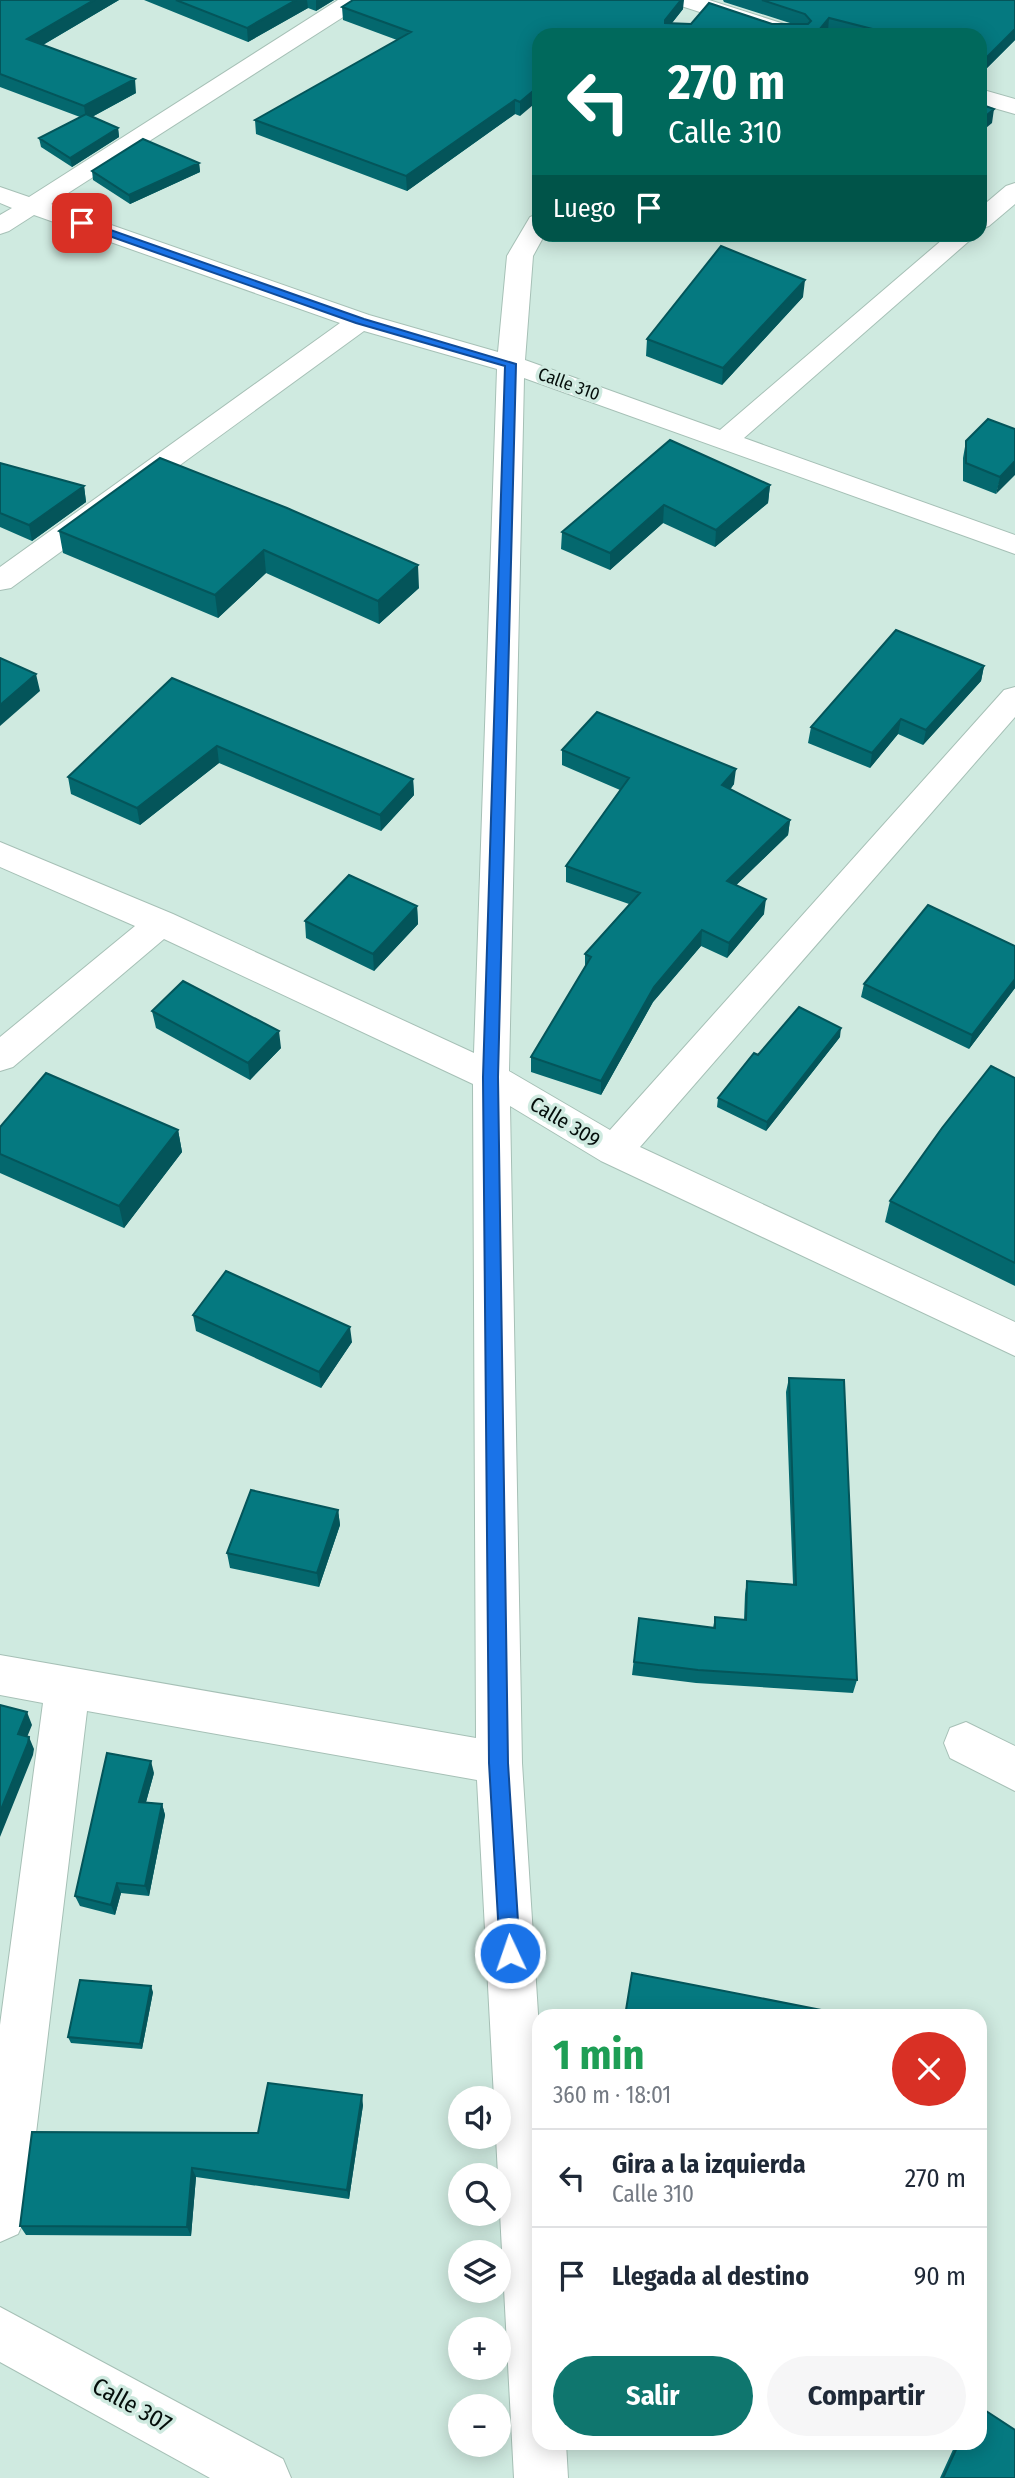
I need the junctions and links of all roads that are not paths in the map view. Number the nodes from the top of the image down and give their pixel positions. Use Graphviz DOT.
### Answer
graph roads {
  1 [pos="354,0"];
  2 [pos="700,2"];
  3 [pos="686,25"];
  4 [pos="775,28"];
  5 [pos="987,98"];
  6 [pos="1015,107"];
  7 [pos="1015,191"];
  8 [pos="0,195"];
  9 [pos="31,205"];
  10 [pos="987,216"];
  11 [pos="0,226"];
  12 [pos="532,235"];
  13 [pos="956,242"];
  14 [pos="360,321"];
  15 [pos="511,364"];
  16 [pos="725,440"];
  17 [pos="1015,545"];
  18 [pos="0,581"];
  19 [pos="1015,697"];
  20 [pos="0,854"];
  21 [pos="161,923"];
  22 [pos="0,1057"];
  23 [pos="491,1077"];
  24 [pos="614,1151"];
  25 [pos="1015,1340"];
  26 [pos="0,1675"];
  27 [pos="67,1689"];
  28 [pos="966,1743"];
  29 [pos="499,1763"];
  30 [pos="1015,1770"];
  31 [pos="0,2216"];
  32 [pos="532,2323"];
  33 [pos="0,2333"];
  34 [pos="539,2450"];
  35 [pos="264,2478"];
  36 [pos="541,2478"];
  1 -- 9 [label="street"];
  2 -- 3 [label="street"];
  2 -- 4 [label="street"];
  5 -- 6 [label="street"];
  7 -- 10 [label="street"];
  8 -- 9 [label="street, Calle 310"];
  9 -- 11 [label="street"];
  9 -- 14 [label="street, Calle 310"];
  12 -- 15 [label="street"];
  13 -- 16 [label="street"];
  14 -- 15 [label="street, Calle 310"];
  14 -- 18 [label="street"];
  15 -- 16 [label="street, Calle 310"];
  15 -- 23 [label="street"];
  16 -- 17 [label="street, Calle 310"];
  19 -- 24 [label="street"];
  20 -- 21 [label="street, Calle 309"];
  21 -- 22 [label="street"];
  21 -- 23 [label="street, Calle 309"];
  23 -- 24 [label="street, Calle 309"];
  23 -- 29 [label="street"];
  24 -- 25 [label="street, Calle 309"];
  26 -- 27 [label="street"];
  27 -- 29 [label="street"];
  27 -- 31 [label="street"];
  28 -- 30 [label="street"];
  29 -- 32 [label="street"];
  33 -- 35 [label="street, Calle 307"];
  34 -- 36 [label="street"];
}
